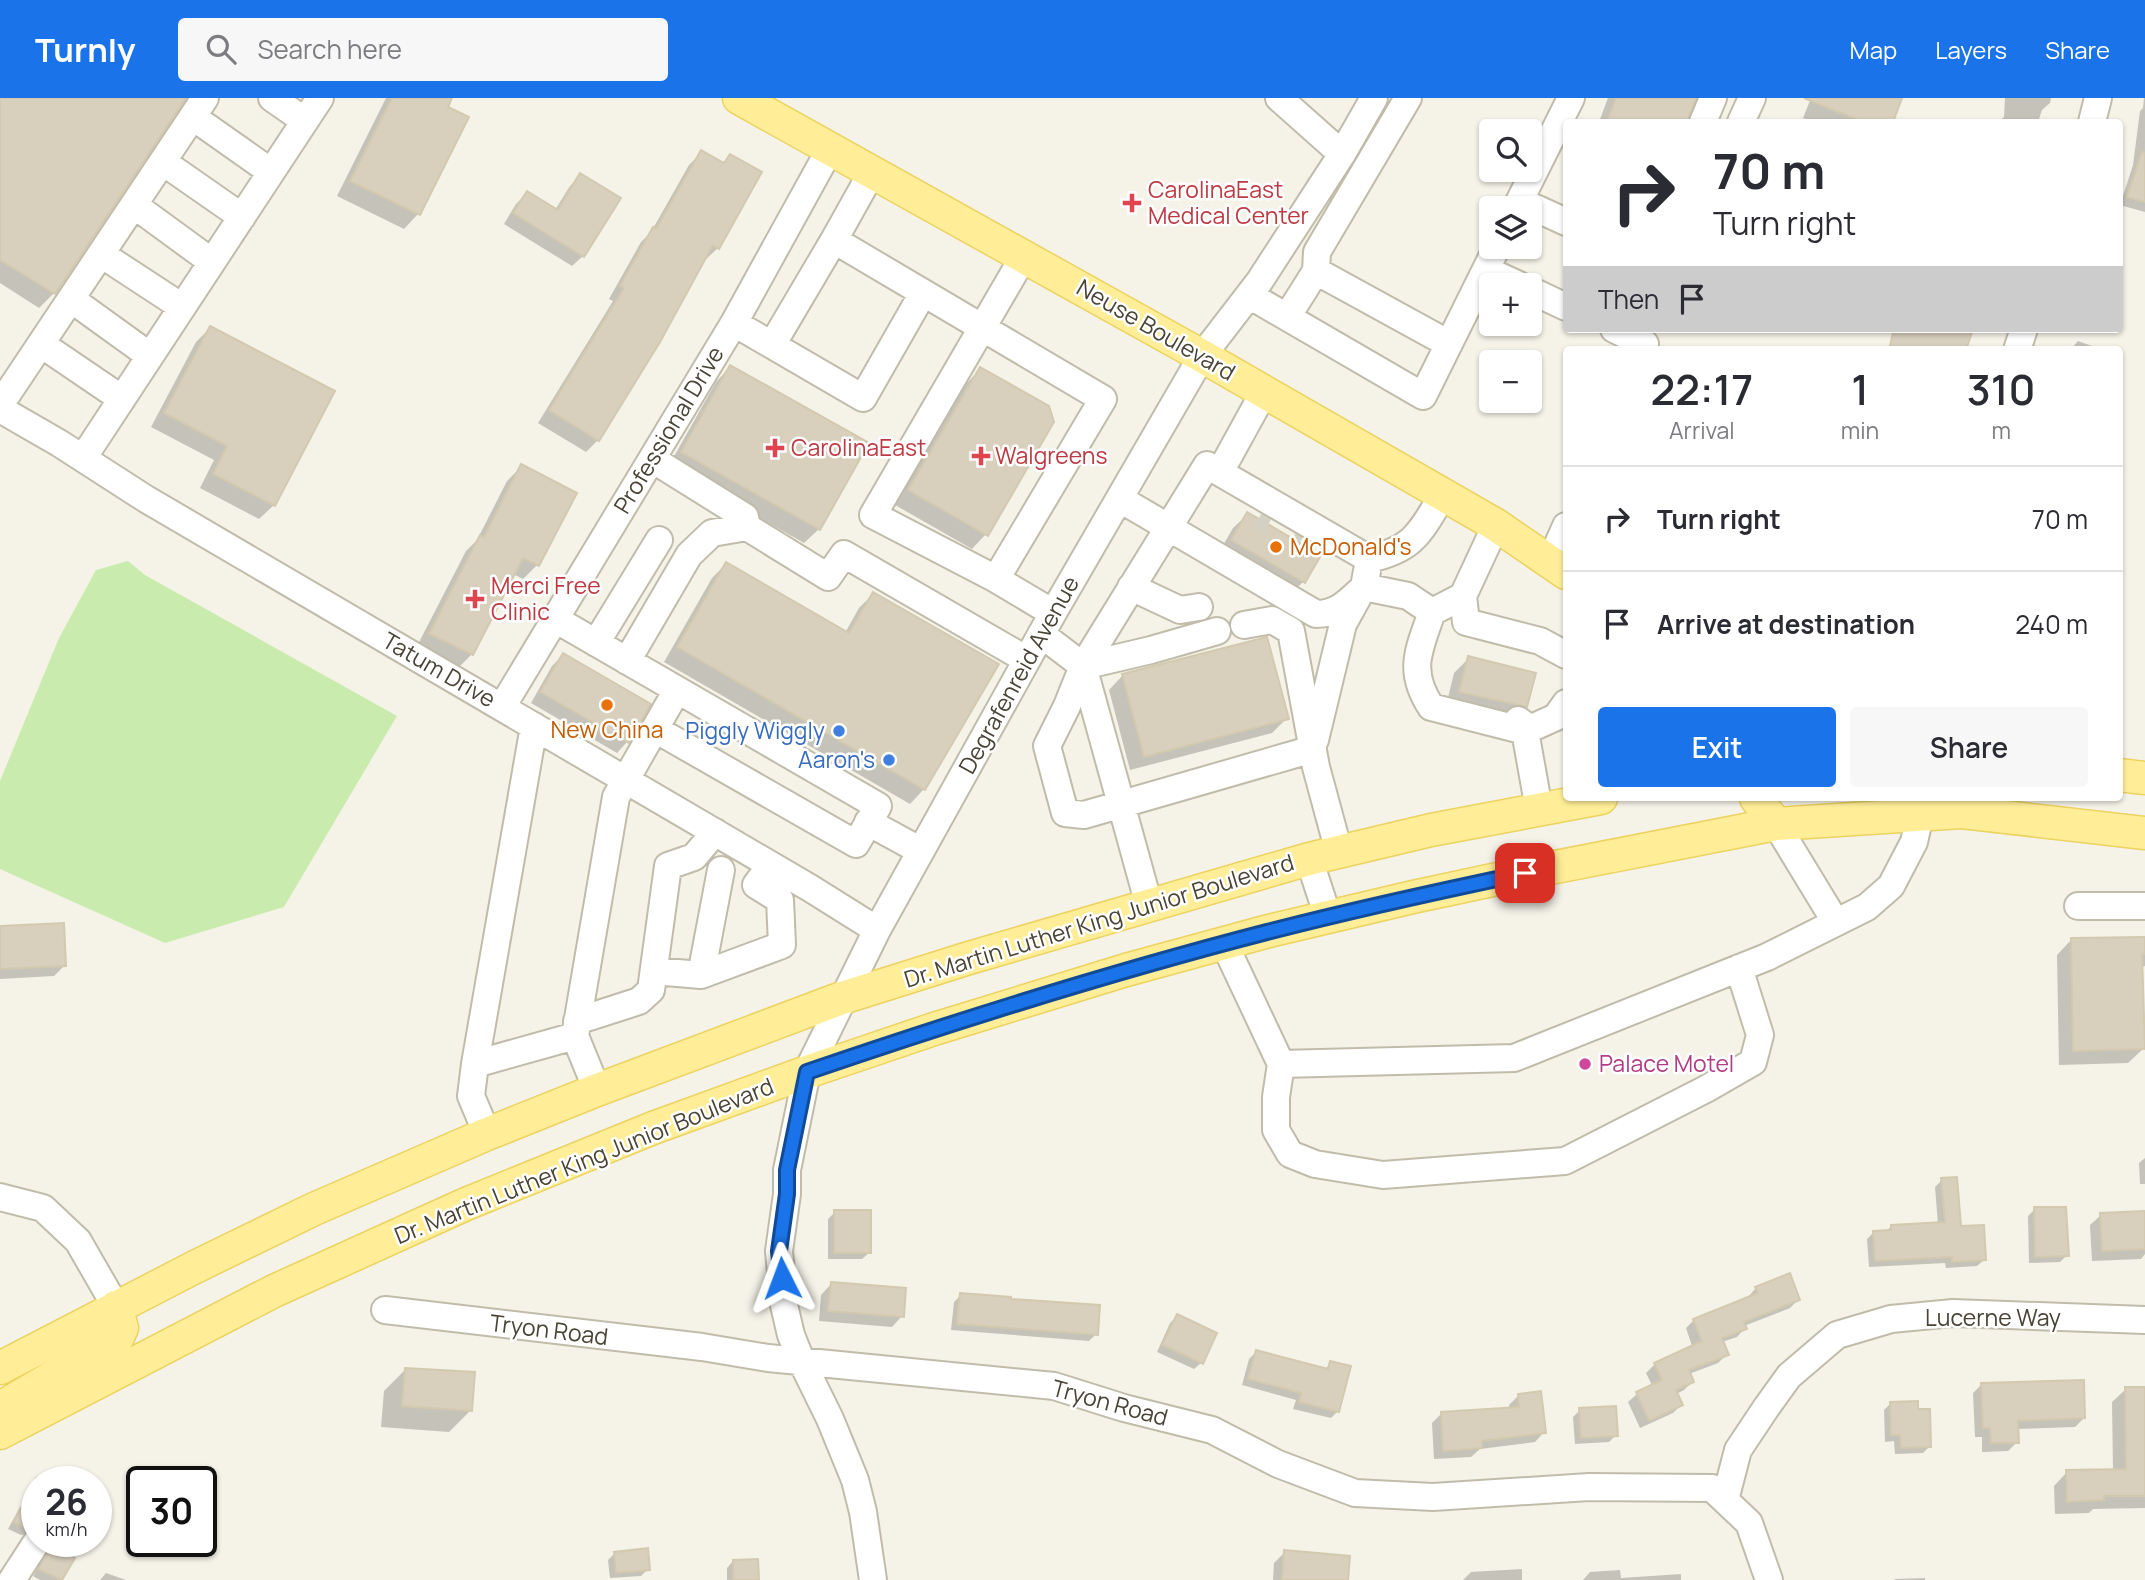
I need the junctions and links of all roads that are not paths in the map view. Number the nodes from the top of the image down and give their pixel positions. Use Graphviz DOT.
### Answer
graph roads {
  1 [pos="272,98"];
  2 [pos="320,98"];
  3 [pos="739,98"];
  4 [pos="1374,98"];
  5 [pos="1408,98"];
  6 [pos="1571,98"];
  7 [pos="1713,98"];
  8 [pos="1752,98"];
  9 [pos="2098,98"];
  10 [pos="1286,100"];
  11 [pos="199,108"];
  12 [pos="1565,119"];
  13 [pos="1704,119"];
  14 [pos="1742,119"];
  15 [pos="2093,119"];
  16 [pos="305,121"];
  17 [pos="1560,134"];
  18 [pos="830,149"];
  19 [pos="1342,153"];
  20 [pos="163,162"];
  21 [pos="271,172"];
  22 [pos="872,172"];
  23 [pos="1523,196"];
  24 [pos="134,205"];
  25 [pos="1542,214"];
  26 [pos="242,217"];
  27 [pos="1563,221"];
  28 [pos="834,240"];
  29 [pos="101,254"];
  30 [pos="1024,256"];
  31 [pos="1491,259"];
  32 [pos="1493,259"];
  33 [pos="212,262"];
  34 [pos="1316,271"];
  35 [pos="1507,273"];
  36 [pos="923,293"];
  37 [pos="1249,295"];
  38 [pos="1542,296"];
  39 [pos="71,299"];
  40 [pos="1563,306"];
  41 [pos="182,307"];
  42 [pos="1287,317"];
  43 [pos="734,323"];
  44 [pos="981,327"];
  45 [pos="1625,333"];
  46 [pos="1646,341"];
  47 [pos="41,344"];
  48 [pos="1448,344"];
  49 [pos="772,345"];
  50 [pos="150,356"];
  51 [pos="1202,356"];
  52 [pos="1264,392"];
  53 [pos="122,399"];
  54 [pos="0,407"];
  55 [pos="83,458"];
  56 [pos="652,459"];
  57 [pos="1220,472"];
  58 [pos="1245,487"];
  59 [pos="1443,495"];
  60 [pos="1120,499"];
  61 [pos="1496,525"];
  62 [pos="747,527"];
  63 [pos="1168,527"];
  64 [pos="659,540"];
  65 [pos="1563,542"];
  66 [pos="1360,554"];
  67 [pos="1558,568"];
  68 [pos="996,579"];
  69 [pos="1131,587"];
  70 [pos="1364,587"];
  71 [pos="1463,596"];
  72 [pos="1199,607"];
  73 [pos="1432,612"];
  74 [pos="555,619"];
  75 [pos="1047,624"];
  76 [pos="1244,625"];
  77 [pos="1217,631"];
  78 [pos="596,643"];
  79 [pos="1563,653"];
  80 [pos="1027,660"];
  81 [pos="627,661"];
  82 [pos="1083,666"];
  83 [pos="677,690"];
  84 [pos="502,707"];
  85 [pos="1563,707"];
  86 [pos="534,726"];
  87 [pos="655,729"];
  88 [pos="1525,731"];
  89 [pos="1313,749"];
  90 [pos="2123,775"];
  91 [pos="2145,778"];
  92 [pos="626,780"];
  93 [pos="1584,801"];
  94 [pos="1758,801"];
  95 [pos="1122,804"];
  96 [pos="1963,805"];
  97 [pos="1539,809"];
  98 [pos="1920,815"];
  99 [pos="868,822"];
  100 [pos="1776,824"];
  101 [pos="715,832"];
  102 [pos="2145,833"];
  103 [pos="920,851"];
  104 [pos="1339,852"];
  105 [pos="694,858"];
  106 [pos="1309,859"];
  107 [pos="722,870"];
  108 [pos="764,875"];
  109 [pos="1149,905"];
  110 [pos="2078,906"];
  111 [pos="2145,906"];
  112 [pos="1328,917"];
  113 [pos="1835,921"];
  114 [pos="877,930"];
  115 [pos="1224,943"];
  116 [pos="1739,968"];
  117 [pos="654,971"];
  118 [pos="701,975"];
  119 [pos="842,998"];
  120 [pos="576,1029"];
  121 [pos="475,1064"];
  122 [pos="1281,1064"];
  123 [pos="807,1072"];
  124 [pos="597,1090"];
  125 [pos="487,1134"];
  126 [pos="0,1197"];
  127 [pos="116,1307"];
  128 [pos="385,1310"];
  129 [pos="2145,1320"];
  130 [pos="801,1360"];
  131 [pos="0,1368"];
  132 [pos="0,1408"];
  133 [pos="0,1433"];
  134 [pos="1725,1500"];
  135 [pos="27,1557"];
  136 [pos="12,1580"];
  137 [pos="873,1580"];
  138 [pos="1769,1580"];
  1 -- 16 [label="street"];
  2 -- 16 [label="street"];
  3 -- 18 [label="main road, Neuse Boulevard"];
  4 -- 19 [label="street, Degrafenreid Avenue"];
  5 -- 34 [label="street"];
  6 -- 12 [label="street"];
  7 -- 13 [label="street"];
  8 -- 14 [label="street"];
  9 -- 15 [label="street"];
  10 -- 19 [label="street"];
  11 -- 20 [label="street"];
  11 -- 21 [label="street"];
  16 -- 21 [label="street"];
  17 -- 23 [label="street"];
  18 -- 22 [label="main road, Neuse Boulevard"];
  18 -- 43 [label="street, Professional Drive"];
  19 -- 37 [label="street, Degrafenreid Avenue"];
  20 -- 24 [label="street"];
  20 -- 26 [label="street"];
  21 -- 26 [label="street"];
  22 -- 28 [label="street"];
  22 -- 30 [label="main road, Neuse Boulevard"];
  24 -- 29 [label="street"];
  24 -- 33 [label="street"];
  25 -- 27 [label="street"];
  26 -- 33 [label="street"];
  28 -- 36 [label="street"];
  28 -- 49 [label="street"];
  29 -- 39 [label="street"];
  29 -- 41 [label="street"];
  30 -- 44 [label="street"];
  30 -- 51 [label="main road, Neuse Boulevard"];
  31 -- 48 [label="street"];
  32 -- 35 [label="street"];
  33 -- 41 [label="street"];
  34 -- 42 [label="street"];
  34 -- 48 [label="street"];
  36 -- 44 [label="street"];
  36 -- 49 [label="street"];
  37 -- 42 [label="street"];
  37 -- 51 [label="street, Degrafenreid Avenue"];
  38 -- 40 [label="street"];
  39 -- 47 [label="street"];
  39 -- 50 [label="street"];
  41 -- 50 [label="street"];
  42 -- 48 [label="street"];
  43 -- 49 [label="street"];
  43 -- 56 [label="street, Professional Drive"];
  44 -- 68 [label="street"];
  44 -- 68 [label="street"];
  45 -- 46 [label="street"];
  47 -- 53 [label="street"];
  47 -- 54 [label="street"];
  50 -- 53 [label="street"];
  51 -- 52 [label="main road, Neuse Boulevard"];
  51 -- 60 [label="street, Degrafenreid Avenue"];
  52 -- 57 [label="street"];
  52 -- 59 [label="main road, Neuse Boulevard"];
  53 -- 55 [label="street"];
  54 -- 55 [label="street, Tatum Drive"];
  55 -- 84 [label="street, Tatum Drive"];
  56 -- 62 [label="street"];
  56 -- 74 [label="street, Professional Drive"];
  57 -- 58 [label="street"];
  57 -- 63 [label="street"];
  58 -- 66 [label="street"];
  58 -- 66 [label="street"];
  59 -- 61 [label="main road, Neuse Boulevard"];
  59 -- 66 [label="street"];
  60 -- 63 [label="street"];
  60 -- 75 [label="street, Degrafenreid Avenue"];
  61 -- 67 [label="main road, Neuse Boulevard"];
  61 -- 71 [label="street"];
  62 -- 80 [label="street"];
  62 -- 81 [label="street"];
  63 -- 69 [label="street"];
  63 -- 70 [label="street"];
  64 -- 78 [label="street"];
  65 -- 67 [label="street"];
  66 -- 70 [label="street"];
  68 -- 75 [label="street"];
  69 -- 72 [label="street"];
  69 -- 82 [label="street"];
  70 -- 73 [label="street"];
  70 -- 89 [label="street"];
  71 -- 73 [label="street"];
  71 -- 79 [label="street"];
  71 -- 88 [label="street"];
  73 -- 88 [label="street"];
  74 -- 78 [label="street"];
  74 -- 84 [label="street, Professional Drive"];
  75 -- 80 [label="street, Degrafenreid Avenue"];
  75 -- 82 [label="street"];
  76 -- 89 [label="street"];
  77 -- 82 [label="street"];
  78 -- 81 [label="street"];
  80 -- 103 [label="street, Degrafenreid Avenue"];
  81 -- 83 [label="street"];
  82 -- 95 [label="street"];
  82 -- 95 [label="street"];
  83 -- 87 [label="street"];
  83 -- 99 [label="street"];
  84 -- 86 [label="street, Tatum Drive"];
  85 -- 88 [label="street"];
  86 -- 92 [label="street, Tatum Drive"];
  86 -- 121 [label="street"];
  87 -- 92 [label="street"];
  87 -- 99 [label="street"];
  88 -- 97 [label="street"];
  89 -- 95 [label="street"];
  89 -- 104 [label="street"];
  90 -- 91 [label="main road"];
  92 -- 101 [label="street, Tatum Drive"];
  92 -- 120 [label="street"];
  93 -- 97 [label="main road, Dr. Martin Luther King Junior Boulevard"];
  94 -- 100 [label="main road"];
  95 -- 109 [label="street"];
  96 -- 98 [label="main road, Dr. Martin Luther King Junior Boulevard"];
  96 -- 102 [label="main road, Dr. Martin Luther King Junior Boulevard"];
  97 -- 104 [label="main road, Dr. Martin Luther King Junior Boulevard"];
  98 -- 100 [label="main road, Dr. Martin Luther King Junior Boulevard"];
  98 -- 113 [label="street"];
  99 -- 103 [label="street"];
  100 -- 112 [label="main road, Dr. Martin Luther King Junior Boulevard"];
  100 -- 113 [label="street"];
  101 -- 105 [label="street"];
  101 -- 108 [label="street, Tatum Drive"];
  103 -- 114 [label="street, Degrafenreid Avenue"];
  104 -- 106 [label="main road, Dr. Martin Luther King Junior Boulevard"];
  105 -- 107 [label="street"];
  105 -- 117 [label="street"];
  106 -- 109 [label="main road, Dr. Martin Luther King Junior Boulevard"];
  106 -- 112 [label="street"];
  107 -- 108 [label="street"];
  107 -- 118 [label="street"];
  108 -- 114 [label="street, Tatum Drive"];
  108 -- 118 [label="street"];
  109 -- 119 [label="main road, Dr. Martin Luther King Junior Boulevard"];
  110 -- 111 [label="street"];
  112 -- 115 [label="main road, Dr. Martin Luther King Junior Boulevard"];
  113 -- 116 [label="street"];
  114 -- 119 [label="street, Degrafenreid Avenue"];
  115 -- 122 [label="street"];
  115 -- 123 [label="main road, Dr. Martin Luther King Junior Boulevard"];
  116 -- 122 [label="street"];
  116 -- 122 [label="street"];
  117 -- 118 [label="street"];
  117 -- 120 [label="street"];
  119 -- 123 [label="street, Degrafenreid Avenue"];
  119 -- 124 [label="main road, Dr. Martin Luther King Junior Boulevard"];
  120 -- 121 [label="street"];
  120 -- 124 [label="street"];
  121 -- 125 [label="street"];
  123 -- 130 [label="street, Degrafenreid Avenue"];
  123 -- 133 [label="main road, Dr. Martin Luther King Junior Boulevard"];
  124 -- 125 [label="main road, Dr. Martin Luther King Junior Boulevard"];
  125 -- 127 [label="main road, Dr. Martin Luther King Junior Boulevard"];
  126 -- 127 [label="street"];
  127 -- 131 [label="main road, Dr. Martin Luther King Junior Boulevard"];
  127 -- 132 [label="main road"];
  128 -- 130 [label="street, Tryon Road"];
  129 -- 134 [label="street, Lucerne Way"];
  130 -- 134 [label="street, Tryon Road"];
  130 -- 137 [label="street, Degrafenreid Avenue"];
  134 -- 138 [label="street, Tryon Road"];
  135 -- 136 [label="street"];
}
